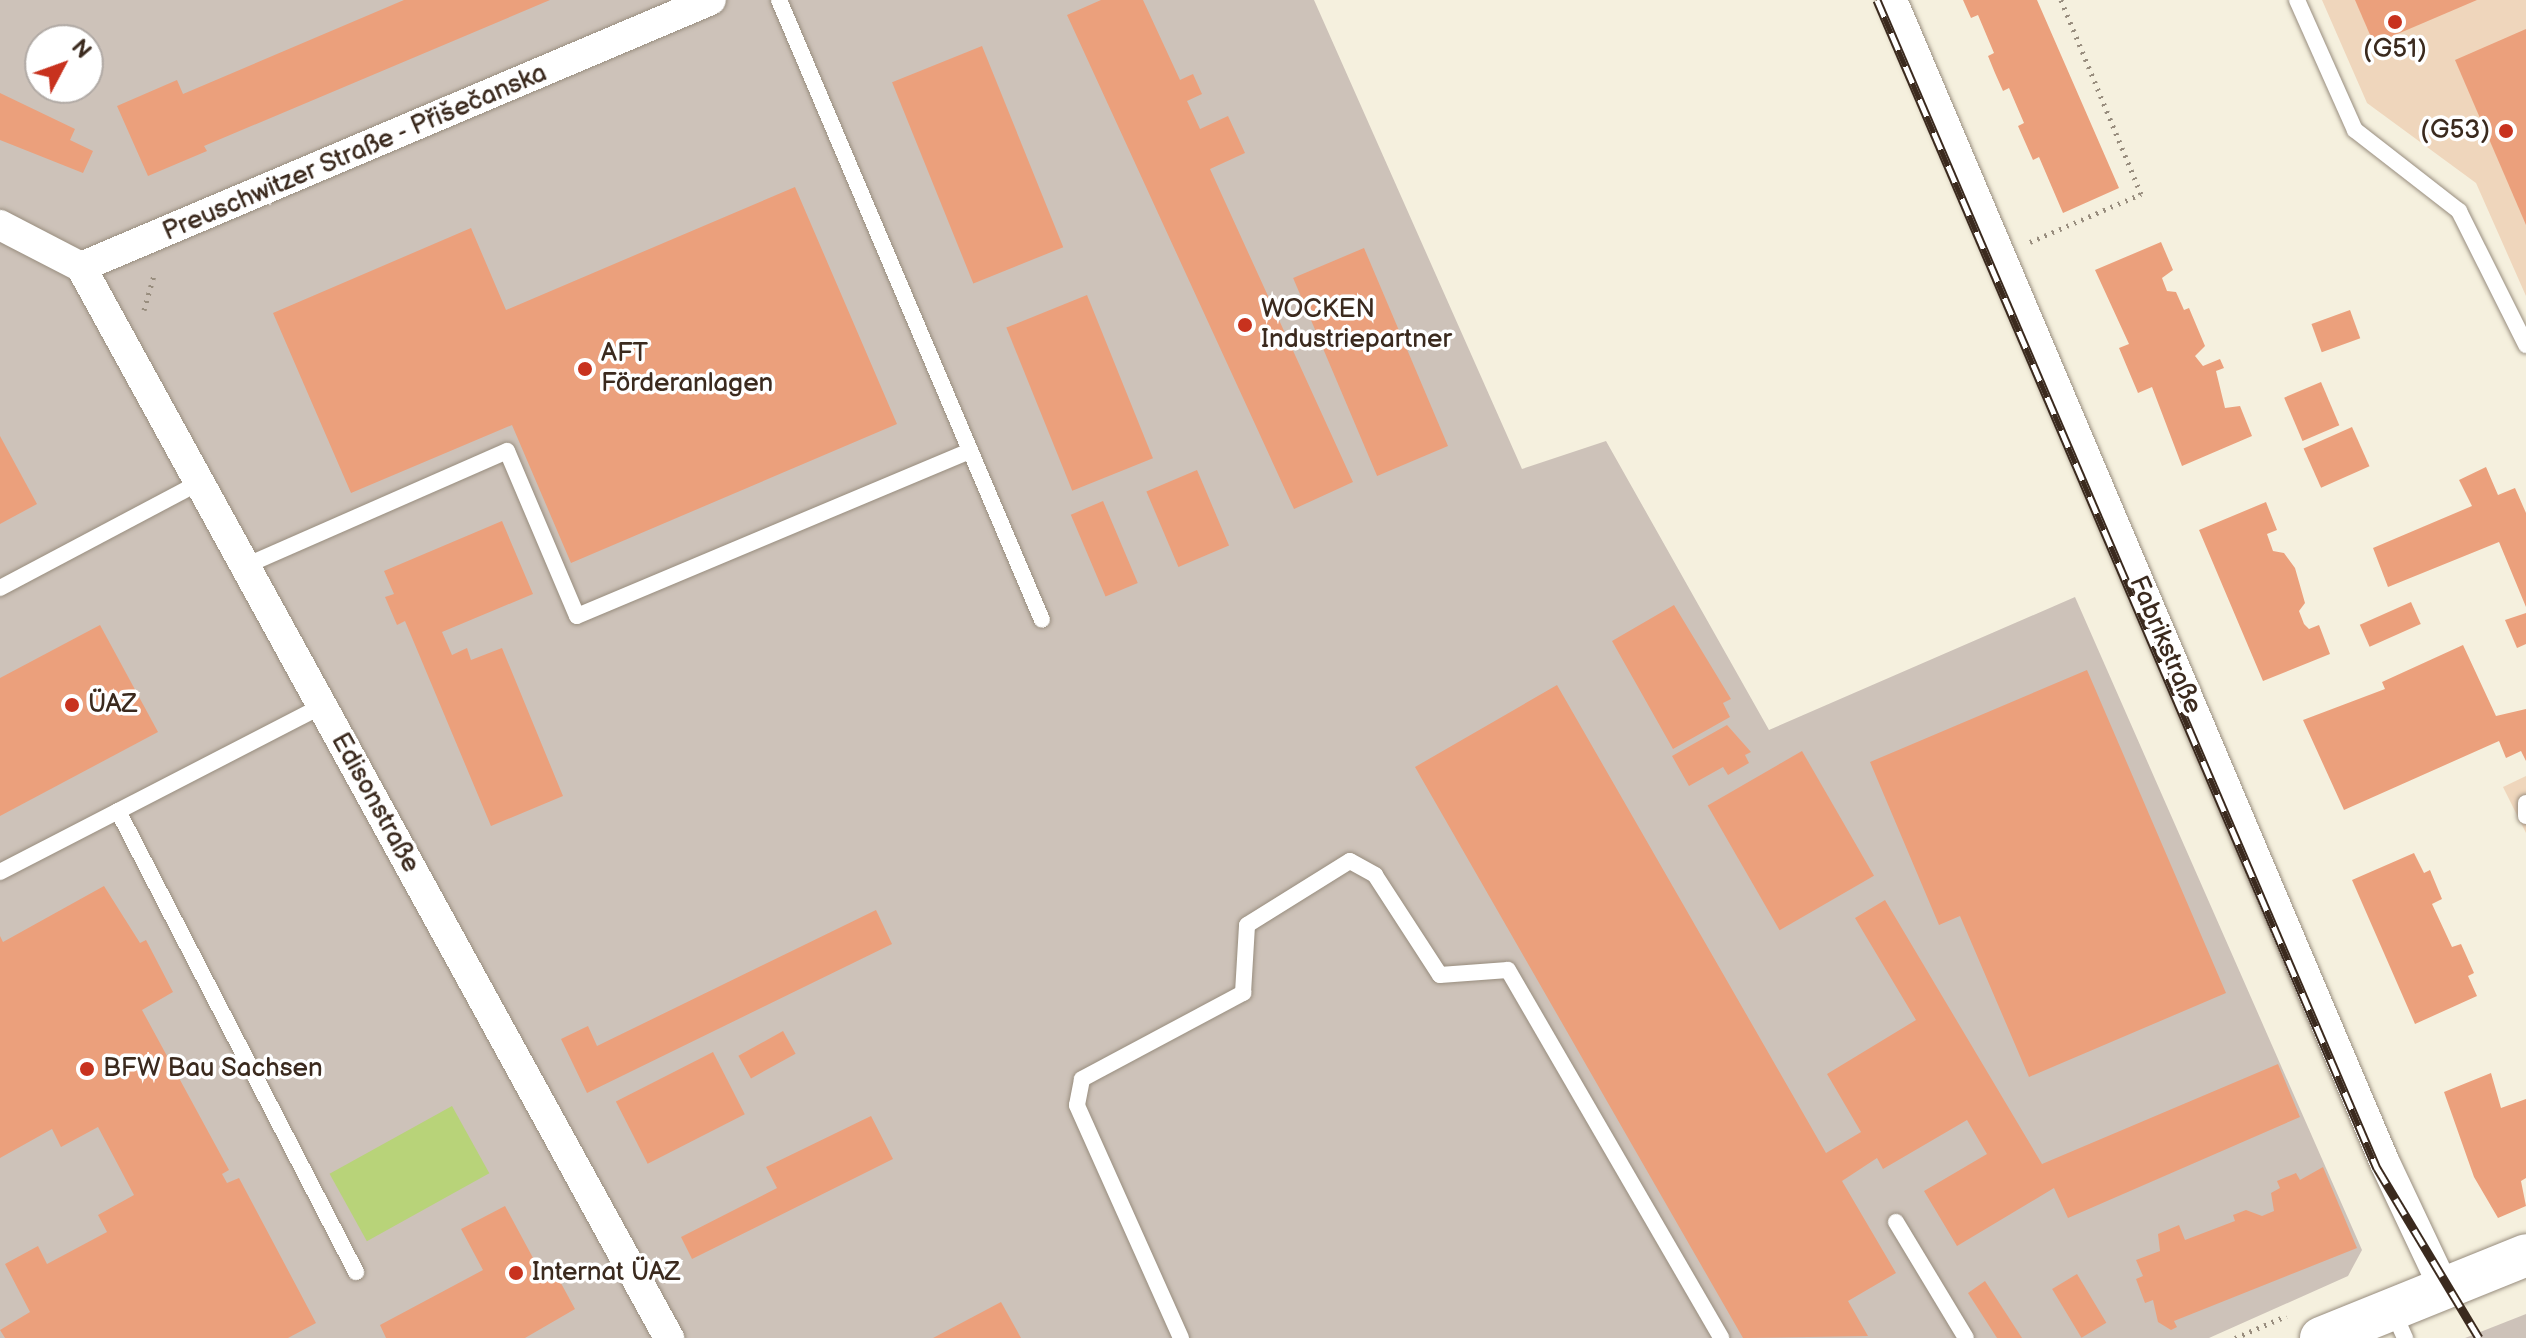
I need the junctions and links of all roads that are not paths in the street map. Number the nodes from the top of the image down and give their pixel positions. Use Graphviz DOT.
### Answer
graph roads {
  1 [pos="711,0"];
  2 [pos="779,0"];
  3 [pos="1892,0"];
  4 [pos="2297,0"];
  5 [pos="0,225"];
  6 [pos="81,267"];
  7 [pos="2526,345"];
  8 [pos="969,451"];
  9 [pos="200,482"];
  10 [pos="245,566"];
  11 [pos="0,588"];
  12 [pos="1042,620"];
  13 [pos="322,706"];
  14 [pos="2526,803"];
  15 [pos="118,811"];
  16 [pos="2526,816"];
  17 [pos="0,872"];
  18 [pos="1896,1222"];
  19 [pos="2526,1255"];
  20 [pos="356,1272"];
  21 [pos="2444,1288"];
  22 [pos="2398,1324"];
  23 [pos="669,1338"];
  24 [pos="1181,1338"];
  25 [pos="1721,1338"];
  26 [pos="1966,1338"];
  27 [pos="2321,1338"];
  1 -- 6 [label="street, Preuschwitzer Straße - Přišečanska"];
  2 -- 8 [label="lane"];
  3 -- 21 [label="street, Fabrikstraße"];
  4 -- 7 [label="lane"];
  5 -- 6 [label="street"];
  6 -- 9 [label="street, Edisonstraße"];
  8 -- 10 [label="lane"];
  8 -- 12 [label="lane"];
  9 -- 10 [label="street, Edisonstraße"];
  9 -- 11 [label="lane"];
  10 -- 13 [label="street, Edisonstraße"];
  13 -- 15 [label="lane"];
  13 -- 23 [label="street, Edisonstraße"];
  14 -- 16 [label="lane"];
  15 -- 17 [label="lane"];
  15 -- 20 [label="lane"];
  18 -- 26 [label="lane"];
  19 -- 21 [label="main road"];
  21 -- 22 [label="main road"];
  22 -- 27 [label="main road"];
  24 -- 25 [label="lane"];
}
